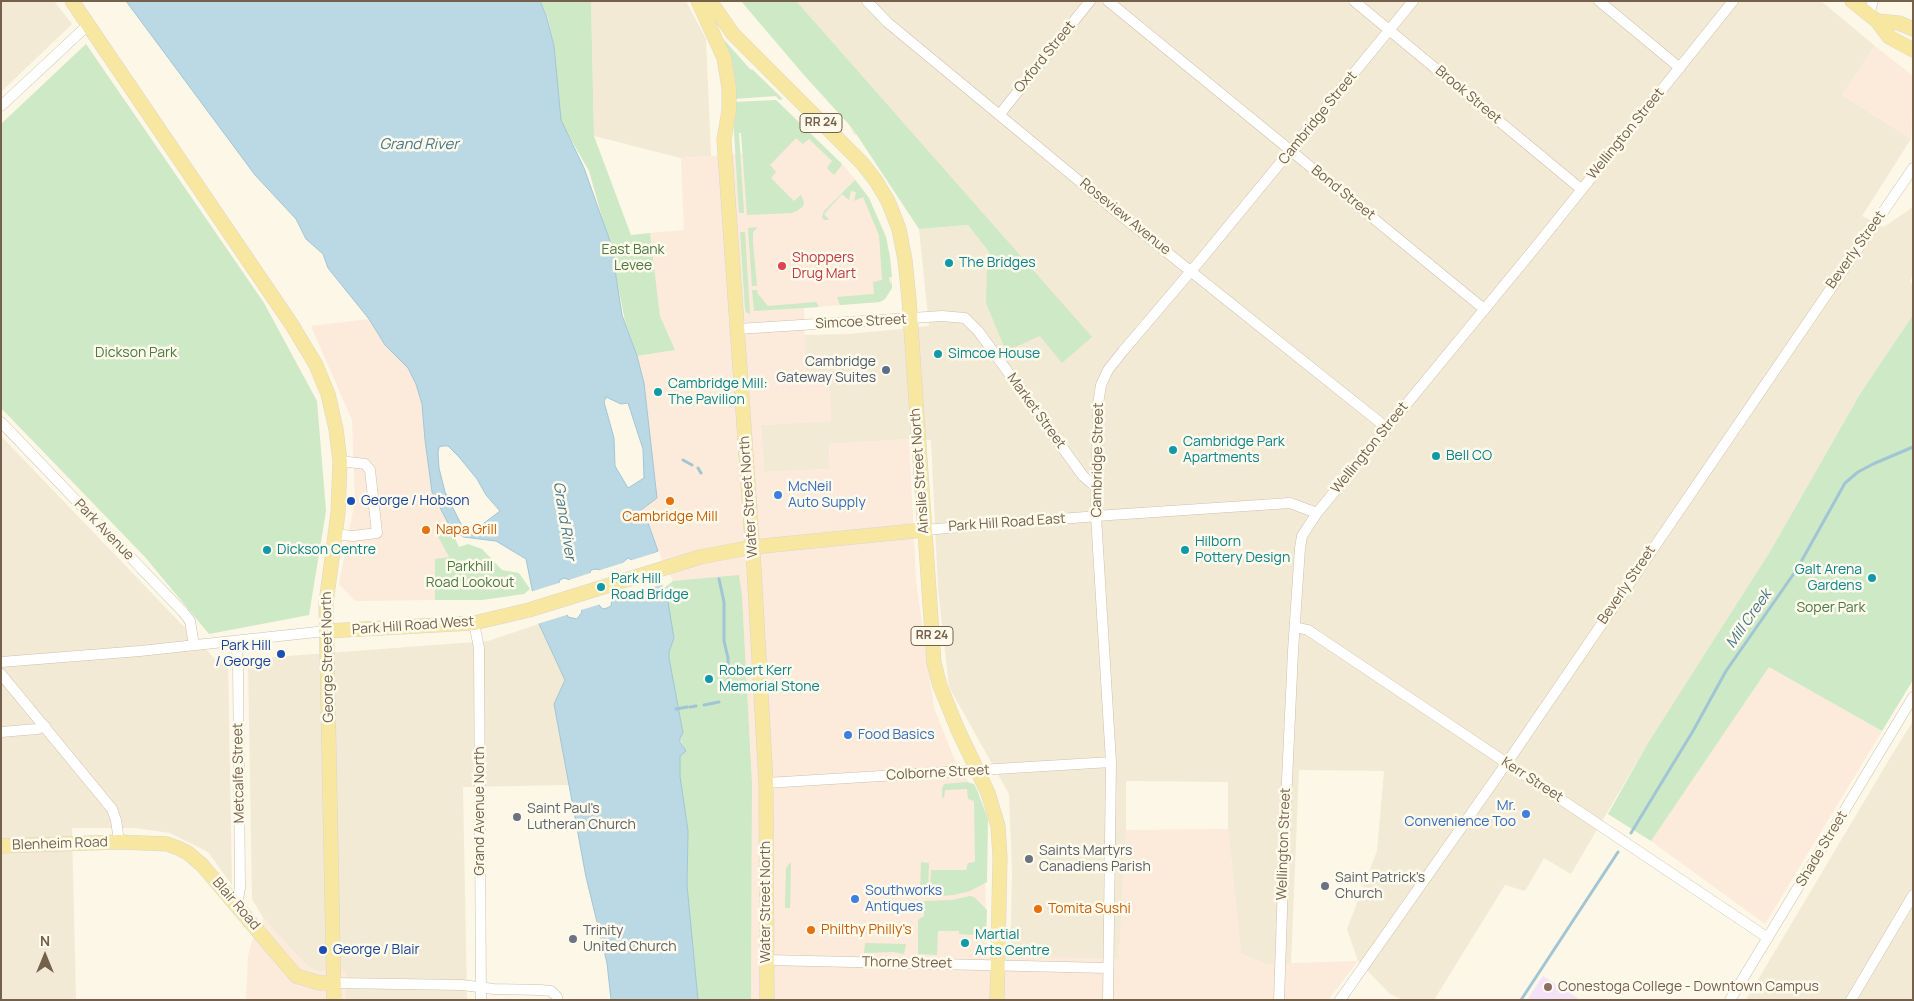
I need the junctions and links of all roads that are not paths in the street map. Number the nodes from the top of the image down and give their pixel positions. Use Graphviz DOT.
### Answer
graph roads {
  1 [pos="72,1"];
  2 [pos="698,1"];
  3 [pos="710,1"];
  4 [pos="867,1"];
  5 [pos="1090,1"];
  6 [pos="1108,1"];
  7 [pos="1354,1"];
  8 [pos="1413,1"];
  9 [pos="1599,1"];
  10 [pos="1733,1"];
  11 [pos="1852,1"];
  12 [pos="1873,12"];
  13 [pos="88,24"];
  14 [pos="1913,29"];
  15 [pos="1390,30"];
  16 [pos="1913,50"];
  17 [pos="1680,68"];
  18 [pos="1,106"];
  19 [pos="1000,114"];
  20 [pos="1291,151"];
  21 [pos="1913,168"];
  22 [pos="1581,189"];
  23 [pos="1191,270"];
  24 [pos="1484,309"];
  25 [pos="911,319"];
  26 [pos="738,329"];
  27 [pos="979,332"];
  28 [pos="1,422"];
  29 [pos="1387,428"];
  30 [pos="340,461"];
  31 [pos="1096,487"];
  32 [pos="1317,513"];
  33 [pos="1096,516"];
  34 [pos="924,530"];
  35 [pos="334,534"];
  36 [pos="752,547"];
  37 [pos="667,566"];
  38 [pos="474,623"];
  39 [pos="1295,627"];
  40 [pos="326,631"];
  41 [pos="236,641"];
  42 [pos="194,645"];
  43 [pos="1,662"];
  44 [pos="1,674"];
  45 [pos="1913,697"];
  46 [pos="46,726"];
  47 [pos="1,732"];
  48 [pos="1111,762"];
  49 [pos="1506,763"];
  50 [pos="978,771"];
  51 [pos="766,783"];
  52 [pos="119,842"];
  53 [pos="1,846"];
  54 [pos="1913,895"];
  55 [pos="237,905"];
  56 [pos="1768,938"];
  57 [pos="766,960"];
  58 [pos="997,965"];
  59 [pos="1108,968"];
  60 [pos="334,983"];
  61 [pos="481,987"];
  62 [pos="554,995"];
  63 [pos="334,1000"];
  64 [pos="481,1000"];
  65 [pos="767,1000"];
  66 [pos="997,1000"];
  67 [pos="1108,1000"];
  68 [pos="1279,1000"];
  69 [pos="1340,1000"];
  70 [pos="1730,1000"];
  71 [pos="1851,1000"];
  1 -- 13 [label="main road, George Street North"];
  2 -- 26 [label="main road, Water Street North"];
  3 -- 25 [label="main road, Ainslie Street North / RR 24"];
  4 -- 19 [label="street, Roseview Avenue"];
  5 -- 19 [label="street, Oxford Street"];
  6 -- 20 [label="street, Bond Street"];
  7 -- 15 [label="street, Brook Street"];
  8 -- 15 [label="street, Cambridge Street"];
  9 -- 17 [label="street"];
  10 -- 17 [label="street, Wellington Street"];
  11 -- 12 [label="main road"];
  12 -- 14 [label="main road"];
  12 -- 16 [label="main road"];
  13 -- 18 [label="street"];
  13 -- 30 [label="main road, George Street North"];
  15 -- 20 [label="street, Cambridge Street"];
  15 -- 22 [label="street, Brook Street"];
  17 -- 22 [label="street, Wellington Street"];
  19 -- 23 [label="street, Roseview Avenue"];
  20 -- 23 [label="street, Cambridge Street"];
  20 -- 24 [label="street, Bond Street"];
  21 -- 49 [label="street, Beverly Street"];
  22 -- 24 [label="street, Wellington Street"];
  23 -- 29 [label="street, Roseview Avenue"];
  23 -- 31 [label="street, Cambridge Street"];
  24 -- 29 [label="street, Wellington Street"];
  25 -- 26 [label="street, Simcoe Street"];
  25 -- 27 [label="street, Simcoe Street"];
  25 -- 34 [label="main road, Ainslie Street North / RR 24"];
  26 -- 36 [label="main road, Water Street North"];
  27 -- 31 [label="street, Market Street"];
  28 -- 42 [label="street, Park Avenue"];
  29 -- 32 [label="street, Wellington Street"];
  30 -- 35 [label="main road, George Street North"];
  30 -- 35 [label="street"];
  31 -- 33 [label="street, Cambridge Street"];
  32 -- 33 [label="street, Park Hill Road East"];
  32 -- 39 [label="street, Wellington Street"];
  33 -- 34 [label="street, Park Hill Road East"];
  33 -- 48 [label="street, Cambridge Street"];
  34 -- 36 [label="main road, Park Hill Road East"];
  34 -- 50 [label="main road, Ainslie Street North / RR 24"];
  35 -- 40 [label="main road, George Street North"];
  36 -- 37 [label="main road, Park Hill Road East"];
  36 -- 51 [label="main road, Water Street North"];
  37 -- 38 [label="main road, Park Hill Road West"];
  38 -- 40 [label="main road, Park Hill Road West"];
  38 -- 61 [label="street, Grand Avenue North"];
  39 -- 49 [label="street, Kerr Street"];
  39 -- 68 [label="street, Wellington Street"];
  40 -- 41 [label="street, Park Hill Road West"];
  40 -- 60 [label="main road, George Street North"];
  41 -- 42 [label="street, Park Hill Road West"];
  41 -- 55 [label="street, Metcalfe Street"];
  42 -- 43 [label="street, Park Hill Road West"];
  44 -- 46 [label="street"];
  45 -- 56 [label="street, Shade Street"];
  46 -- 47 [label="street"];
  46 -- 52 [label="street"];
  48 -- 50 [label="street, Colborne Street"];
  48 -- 59 [label="street, Cambridge Street"];
  49 -- 56 [label="street, Kerr Street"];
  49 -- 69 [label="street, Beverly Street"];
  50 -- 51 [label="street, Colborne Street"];
  50 -- 58 [label="main road, Ainslie Street North / RR 24"];
  51 -- 57 [label="main road, Water Street North"];
  52 -- 53 [label="main road, Blenheim Road"];
  52 -- 55 [label="main road, Blair Road"];
  54 -- 71 [label="street"];
  55 -- 60 [label="main road, Blair Road"];
  56 -- 70 [label="street, Shade Street"];
  57 -- 58 [label="street, Thorne Street"];
  57 -- 65 [label="main road, Water Street North"];
  58 -- 59 [label="street, Thorne Street"];
  58 -- 66 [label="main road, Ainslie Street North / RR 24"];
  59 -- 67 [label="street, Cambridge Street"];
  60 -- 61 [label="street, Blair Road"];
  60 -- 63 [label="main road, George Street North"];
  61 -- 62 [label="street, Blair Road"];
  61 -- 64 [label="street, Grand Avenue North"];
}
